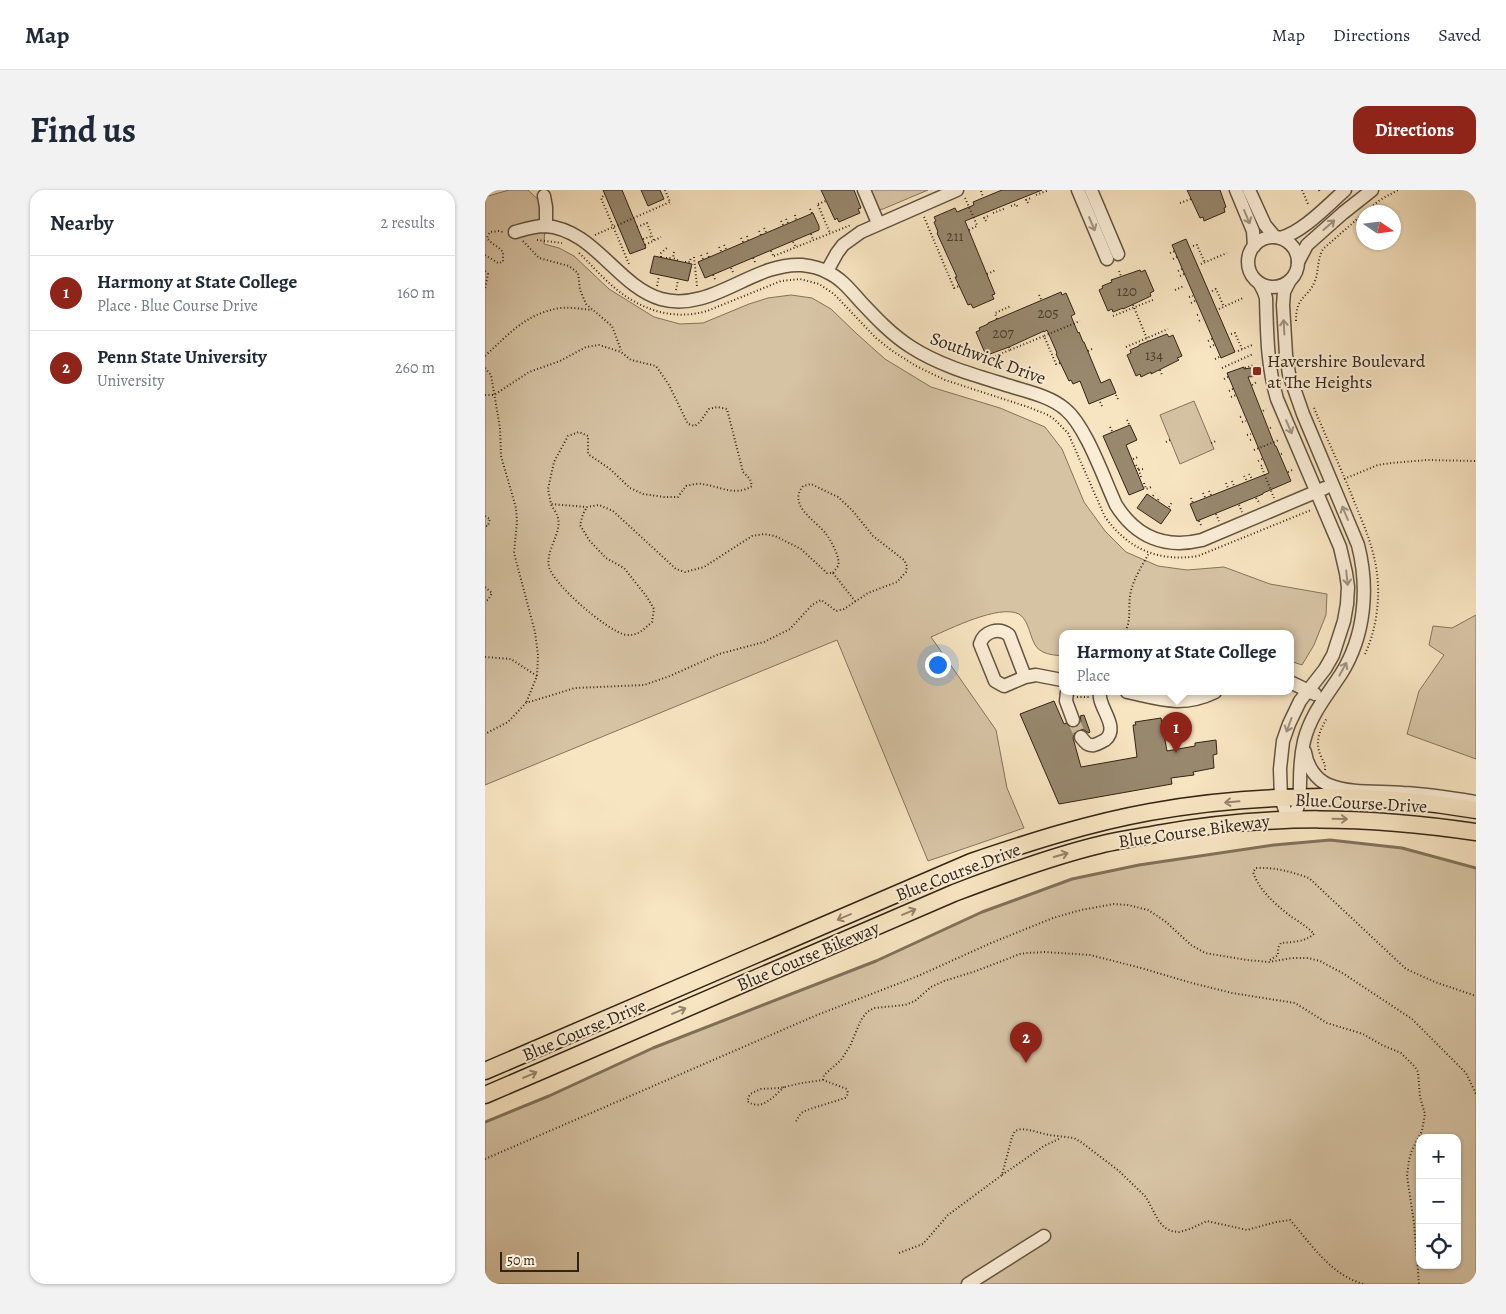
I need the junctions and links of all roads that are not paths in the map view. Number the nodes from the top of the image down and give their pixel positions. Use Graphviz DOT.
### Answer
graph roads {
  1 [pos="864,190"];
  2 [pos="1078,190"];
  3 [pos="1091,190"];
  4 [pos="1236,190"];
  5 [pos="1249,190"];
  6 [pos="1345,190"];
  7 [pos="1372,190"];
  8 [pos="941,193"];
  9 [pos="961,194"];
  10 [pos="544,196"];
  11 [pos="878,223"];
  12 [pos="546,226"];
  13 [pos="514,234"];
  14 [pos="1277,238"];
  15 [pos="1254,246"];
  16 [pos="1298,262"];
  17 [pos="827,271"];
  18 [pos="1289,282"];
  19 [pos="1260,284"];
  20 [pos="1333,484"];
  21 [pos="1317,491"];
  22 [pos="1025,677"];
  23 [pos="1059,679"];
  24 [pos="1294,684"];
  25 [pos="1309,691"];
  26 [pos="1071,695"];
  27 [pos="1100,695"];
  28 [pos="1143,695"];
  29 [pos="1209,695"];
  30 [pos="1324,697"];
  31 [pos="1073,720"];
  32 [pos="1081,737"];
  33 [pos="1304,742"];
  34 [pos="1281,798"];
  35 [pos="1299,798"];
  36 [pos="1476,802"];
  37 [pos="1476,810"];
  38 [pos="1291,819"];
  39 [pos="1476,832"];
  40 [pos="485,1071"];
  41 [pos="485,1095"];
  42 [pos="1044,1236"];
  43 [pos="968,1284"];
  1 -- 11 [label="street"];
  2 -- 3 [label="street, one-way"];
  4 -- 15 [label="street, one-way"];
  5 -- 14 [label="street"];
  6 -- 14 [label="street"];
  16 -- 7 [label="street, one-way"];
  8 -- 9 [label="street"];
  8 -- 11 [label="street"];
  10 -- 12 [label="street"];
  11 -- 17 [label="street"];
  12 -- 13 [label="street, Southwick Drive"];
  12 -- 17 [label="street, Southwick Drive"];
  14 -- 15 [label="street"];
  14 -- 16 [label="street"];
  15 -- 19 [label="street"];
  16 -- 18 [label="street"];
  17 -- 21 [label="street, Southwick Drive"];
  18 -- 19 [label="street"];
  20 -- 18 [label="street, one-way"];
  19 -- 21 [label="street, one-way"];
  20 -- 21 [label="street, Southwick Drive"];
  30 -- 20 [label="street, one-way"];
  21 -- 25 [label="street, one-way"];
  22 -- 23 [label="street"];
  24 -- 25 [label="street"];
  25 -- 30 [label="street"];
  25 -- 34 [label="street, one-way"];
  26 -- 31 [label="street"];
  27 -- 32 [label="street"];
  28 -- 29 [label="street"];
  30 -- 33 [label="street"];
  33 -- 35 [label="street"];
  33 -- 36 [label="street"];
  34 -- 35 [label="main road, Blue Course Drive"];
  34 -- 38 [label="street"];
  34 -- 40 [label="main road, Blue Course Drive, one-way"];
  35 -- 37 [label="main road, Blue Course Drive"];
  35 -- 38 [label="street"];
  38 -- 39 [label="main road, Blue Course Drive, one-way"];
  41 -- 38 [label="main road, Blue Course Drive, one-way"];
  42 -- 43 [label="street"];
}
